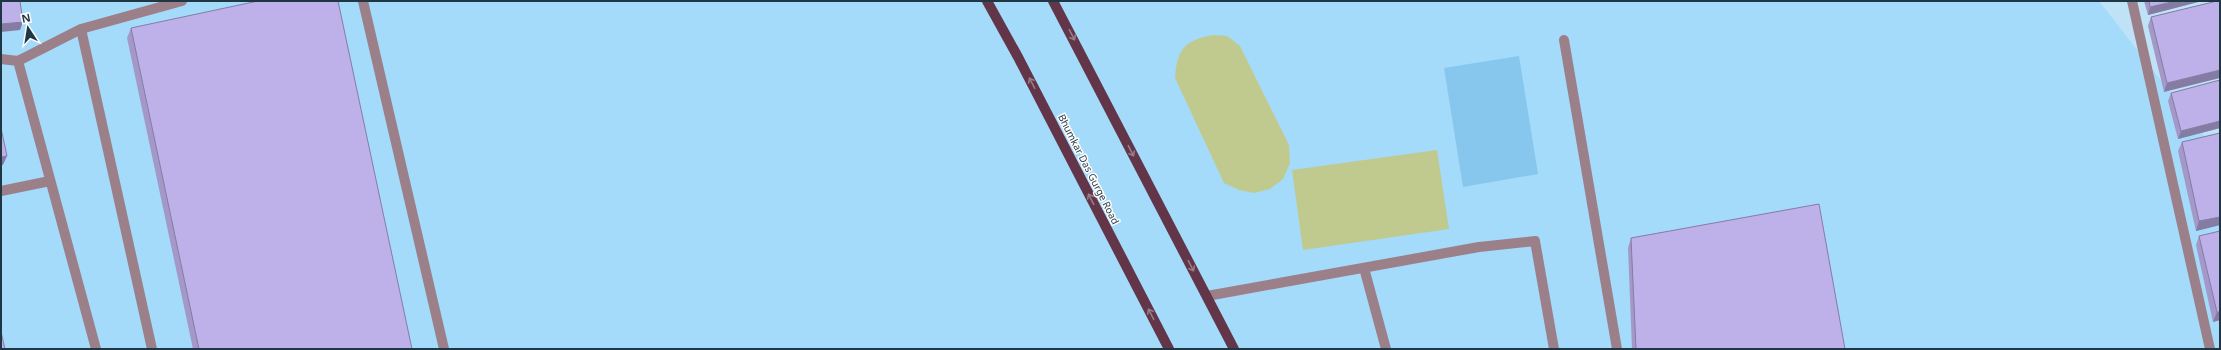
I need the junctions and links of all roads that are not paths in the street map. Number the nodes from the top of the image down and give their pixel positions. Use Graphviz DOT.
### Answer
graph roads {
  1 [pos="182,1"];
  2 [pos="363,1"];
  3 [pos="987,1"];
  4 [pos="1053,1"];
  5 [pos="2132,1"];
  6 [pos="81,29"];
  7 [pos="1564,40"];
  8 [pos="1,59"];
  9 [pos="18,61"];
  10 [pos="50,181"];
  11 [pos="1,191"];
  12 [pos="1364,268"];
  13 [pos="1206,296"];
  14 [pos="96,349"];
  15 [pos="152,349"];
  16 [pos="444,349"];
  17 [pos="1169,349"];
  18 [pos="1234,349"];
  19 [pos="1386,349"];
  20 [pos="1554,349"];
  21 [pos="1617,349"];
  22 [pos="2210,349"];
  1 -- 6 [label="street"];
  2 -- 16 [label="street"];
  17 -- 3 [label="main road, Bhumkar Das Gurge Road, one-way"];
  4 -- 13 [label="main road, one-way"];
  5 -- 22 [label="street"];
  6 -- 9 [label="street"];
  6 -- 15 [label="street"];
  7 -- 21 [label="street"];
  8 -- 9 [label="street"];
  9 -- 10 [label="street"];
  10 -- 11 [label="street"];
  10 -- 14 [label="street"];
  12 -- 13 [label="street"];
  12 -- 19 [label="street"];
  12 -- 20 [label="street"];
  13 -- 18 [label="main road"];
}
